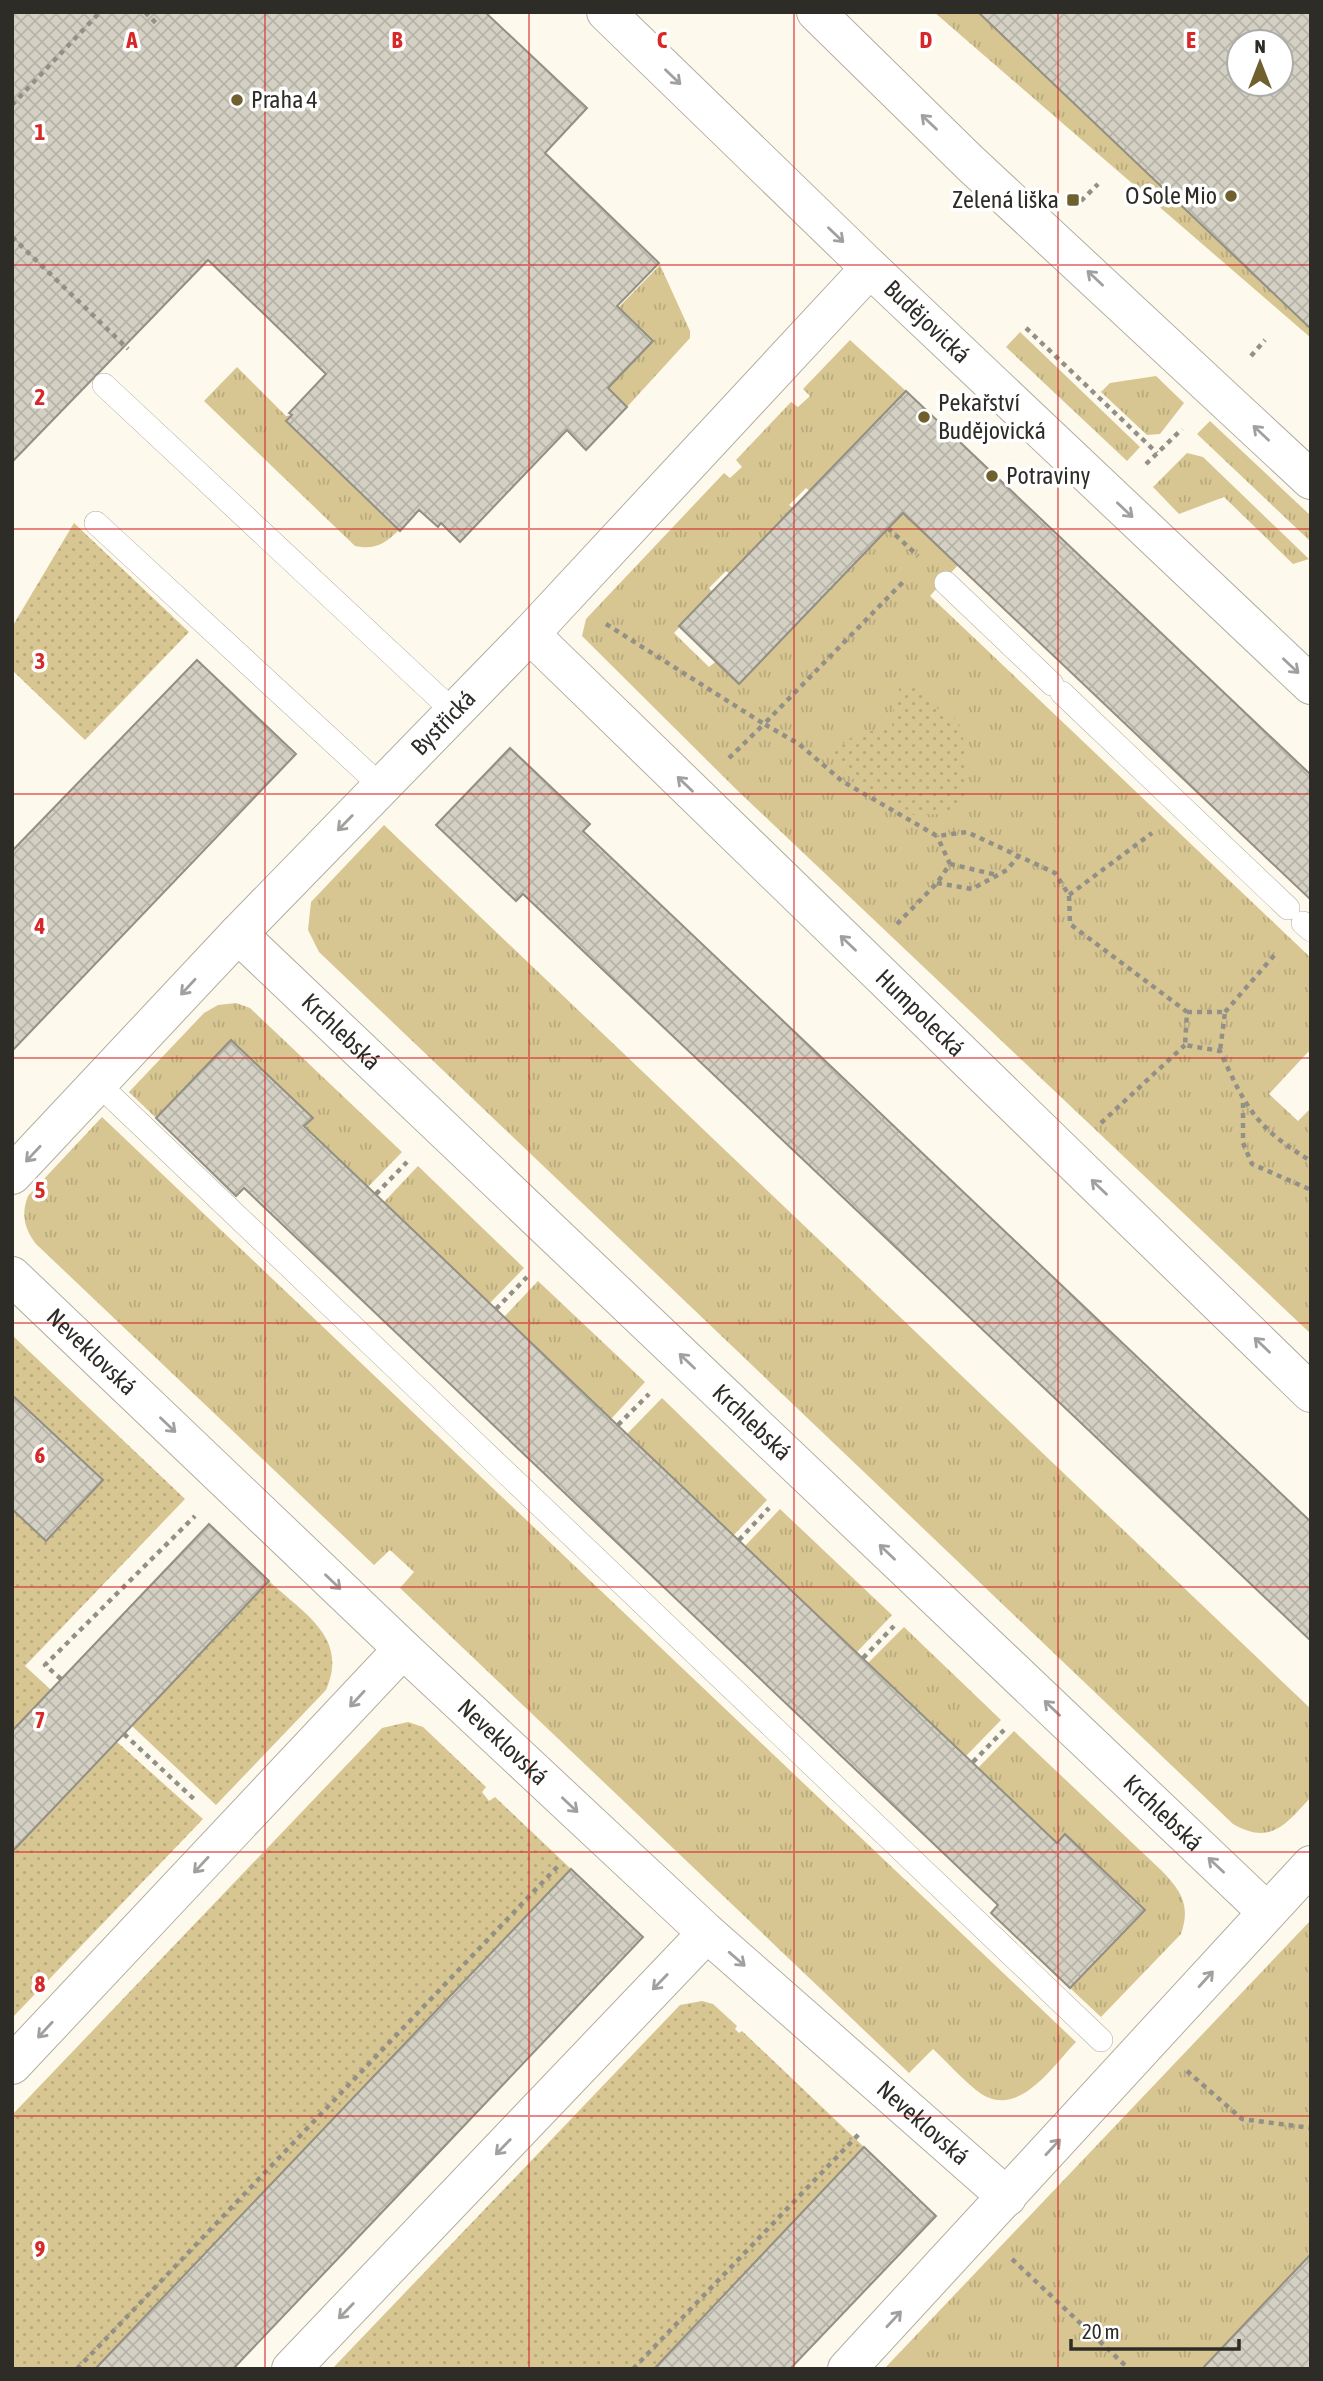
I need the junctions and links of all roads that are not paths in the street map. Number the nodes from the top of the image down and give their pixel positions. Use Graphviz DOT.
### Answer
graph roads {
  1 [pos="606,12"];
  2 [pos="816,12"];
  3 [pos="870,268"];
  4 [pos="104,385"];
  5 [pos="1311,480"];
  6 [pos="96,523"];
  7 [pos="946,583"];
  8 [pos="530,634"];
  9 [pos="1311,685"];
  10 [pos="454,712"];
  11 [pos="381,786"];
  12 [pos="1300,920"];
  13 [pos="238,934"];
  14 [pos="113,1098"];
  15 [pos="12,1175"];
  16 [pos="12,1276"];
  17 [pos="1311,1393"];
  18 [pos="403,1649"];
  19 [pos="1311,1865"];
  20 [pos="1267,1912"];
  21 [pos="707,1933"];
  22 [pos="1101,2040"];
  23 [pos="12,2065"];
  24 [pos="1006,2197"];
  25 [pos="291,2369"];
  26 [pos="847,2369"];
  1 -- 3 [label="street, Budějovická, one-way"];
  5 -- 2 [label="street, one-way"];
  3 -- 8 [label="street, Bystřická"];
  3 -- 9 [label="street, Budějovická, one-way"];
  4 -- 10 [label="lane"];
  6 -- 11 [label="lane"];
  7 -- 12 [label="lane"];
  8 -- 10 [label="street, Bystřická"];
  17 -- 8 [label="street, Humpolecká, one-way"];
  10 -- 11 [label="street, Bystřická"];
  11 -- 13 [label="street, Bystřická, one-way"];
  13 -- 15 [label="street, Bystřická, one-way"];
  20 -- 13 [label="street, Krchlebská, one-way"];
  14 -- 22 [label="lane"];
  16 -- 18 [label="street, Neveklovská, one-way"];
  18 -- 21 [label="street, Neveklovská, one-way"];
  18 -- 23 [label="street, one-way"];
  19 -- 20 [label="street"];
  24 -- 20 [label="street, one-way"];
  21 -- 24 [label="street, Neveklovská, one-way"];
  21 -- 25 [label="street, one-way"];
  26 -- 24 [label="street, one-way"];
}
